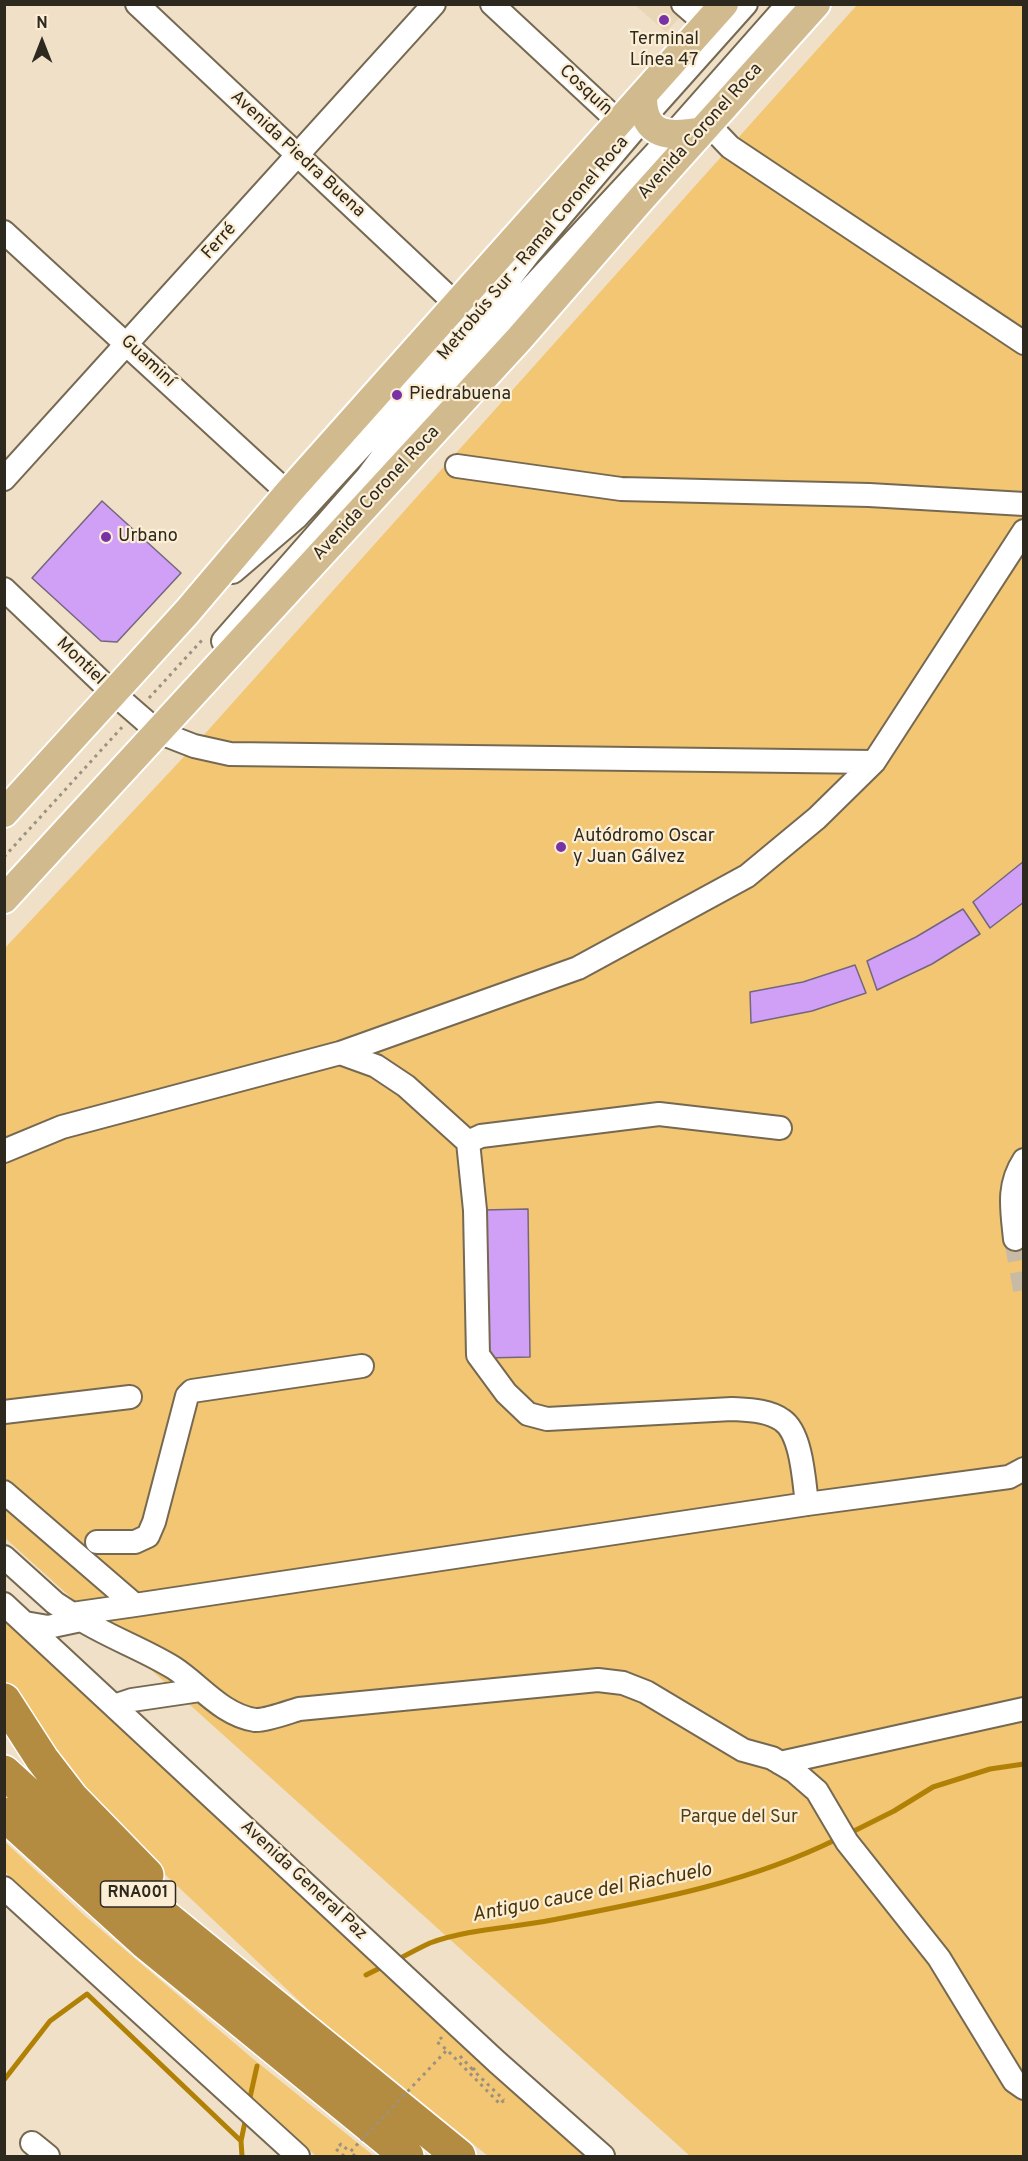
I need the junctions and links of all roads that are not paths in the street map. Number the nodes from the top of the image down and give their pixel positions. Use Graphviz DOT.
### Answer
graph roads {
  1 [pos="137,4"];
  2 [pos="434,4"];
  3 [pos="492,4"];
  4 [pos="683,4"];
  5 [pos="746,4"];
  6 [pos="788,4"];
  7 [pos="816,4"];
  8 [pos="715,14"];
  9 [pos="634,119"];
  10 [pos="705,128"];
  11 [pos="672,134"];
  12 [pos="298,156"];
  13 [pos="639,185"];
  14 [pos="4,232"];
  15 [pos="457,305"];
  16 [pos="127,343"];
  17 [pos="1023,343"];
  18 [pos="457,466"];
  19 [pos="4,479"];
  20 [pos="288,493"];
  21 [pos="1023,504"];
  22 [pos="1023,531"];
  23 [pos="4,589"];
  24 [pos="187,612"];
  25 [pos="112,692"];
  26 [pos="158,732"];
  27 [pos="874,762"];
  28 [pos="4,813"];
  29 [pos="4,899"];
  30 [pos="340,1053"];
  31 [pos="780,1128"];
  32 [pos="468,1142"];
  33 [pos="4,1151"];
  34 [pos="1023,1160"];
  35 [pos="1015,1239"];
  36 [pos="362,1366"];
  37 [pos="130,1397"];
  38 [pos="4,1412"];
  39 [pos="1023,1469"];
  40 [pos="4,1492"];
  41 [pos="807,1504"];
  42 [pos="97,1542"];
  43 [pos="4,1557"];
  44 [pos="4,1604"];
  45 [pos="135,1605"];
  46 [pos="77,1617"];
  47 [pos="25,1623"];
  48 [pos="200,1690"];
  49 [pos="4,1700"];
  50 [pos="114,1706"];
  51 [pos="1023,1709"];
  52 [pos="780,1763"];
  53 [pos="4,1772"];
  54 [pos="4,1814"];
  55 [pos="4,1888"];
  56 [pos="278,2010"];
  57 [pos="1023,2088"];
  58 [pos="298,2157"];
  59 [pos="407,2157"];
  60 [pos="459,2157"];
  61 [pos="603,2157"];
  1 -- 12 [label="street, Avenida Piedra Buena"];
  2 -- 12 [label="street, Ferré"];
  3 -- 9 [label="street, Cosquín"];
  4 -- 8 [label="street"];
  5 -- 9 [label="street, Metrobús Sur - Ramal Coronel Roca"];
  6 -- 11 [label="street, Metrobús Sur - Ramal Coronel Roca"];
  7 -- 10 [label="main road, Avenida Coronel Roca"];
  8 -- 9 [label="main road"];
  9 -- 11 [label="main road"];
  9 -- 13 [label="street"];
  9 -- 15 [label="main road"];
  9 -- 24 [label="street, Metrobús Sur - Ramal Coronel Roca"];
  10 -- 11 [label="main road"];
  10 -- 13 [label="main road, Avenida Coronel Roca"];
  10 -- 17 [label="street"];
  11 -- 13 [label="street, Metrobús Sur - Ramal Coronel Roca"];
  12 -- 15 [label="street, Avenida Piedra Buena"];
  12 -- 16 [label="street, Ferré"];
  13 -- 26 [label="main road, Avenida Coronel Roca"];
  14 -- 16 [label="street, Guaminí"];
  15 -- 20 [label="main road"];
  16 -- 19 [label="street, Ferré"];
  16 -- 20 [label="street, Guaminí"];
  18 -- 21 [label="street"];
  20 -- 24 [label="main road"];
  22 -- 27 [label="street"];
  23 -- 25 [label="street, Montiel"];
  24 -- 25 [label="main road"];
  25 -- 26 [label="street, Montiel"];
  25 -- 28 [label="main road"];
  26 -- 27 [label="street, Montiel"];
  26 -- 29 [label="main road, Avenida Coronel Roca"];
  27 -- 30 [label="street"];
  30 -- 32 [label="street"];
  30 -- 33 [label="street"];
  31 -- 32 [label="street"];
  32 -- 41 [label="street"];
  34 -- 35 [label="street"];
  36 -- 42 [label="street"];
  37 -- 38 [label="street"];
  39 -- 41 [label="street"];
  40 -- 45 [label="street"];
  41 -- 45 [label="street"];
  43 -- 46 [label="street"];
  44 -- 47 [label="street, Avenida General Paz"];
  45 -- 46 [label="street"];
  46 -- 47 [label="street"];
  46 -- 48 [label="street"];
  47 -- 50 [label="street, Avenida General Paz"];
  48 -- 50 [label="street"];
  48 -- 52 [label="street"];
  49 -- 56 [label="highway"];
  50 -- 61 [label="street, Avenida General Paz"];
  51 -- 52 [label="street"];
  52 -- 57 [label="street"];
  53 -- 56 [label="highway, RNA001"];
  54 -- 59 [label="highway, RNA001"];
  55 -- 58 [label="street"];
  56 -- 60 [label="highway, RNA001"];
}
